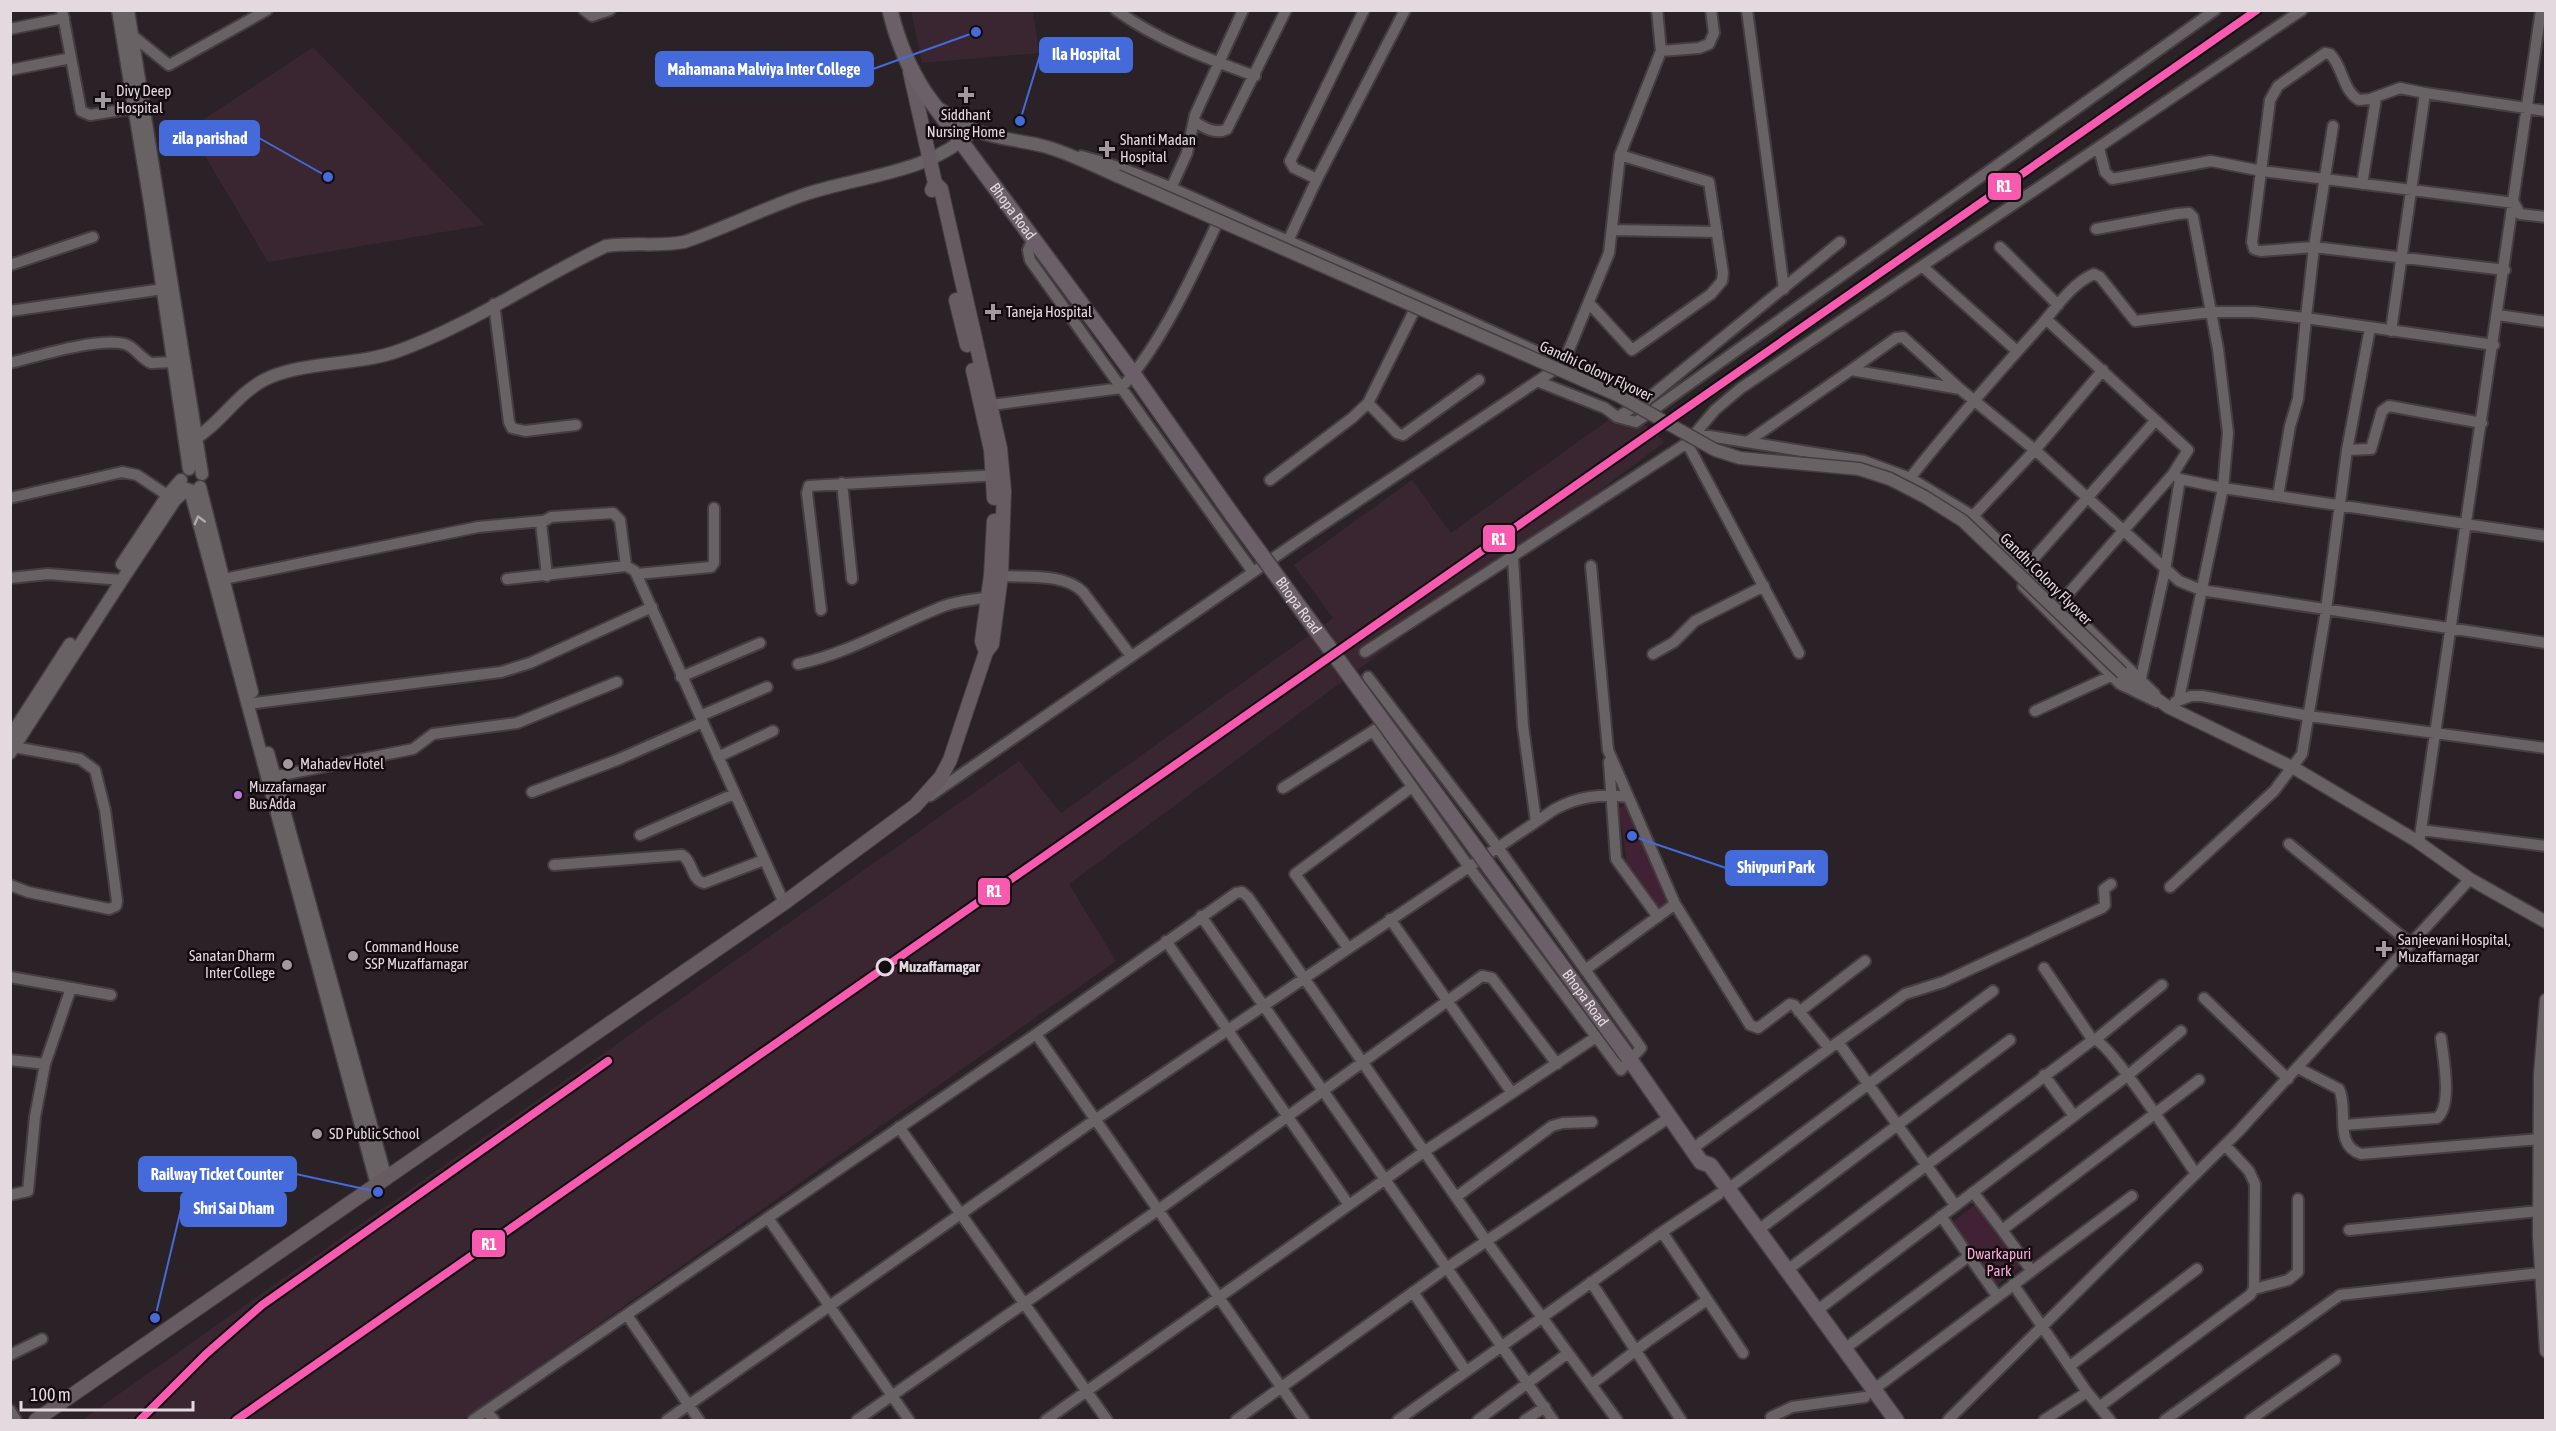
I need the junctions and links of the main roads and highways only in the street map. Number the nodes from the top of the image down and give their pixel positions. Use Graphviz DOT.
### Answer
graph roads {
  1 [pos="890,10"];
  2 [pos="897,10"];
  3 [pos="902,47"];
  4 [pos="909,69"];
  5 [pos="935,183"];
  6 [pos="998,475"];
  7 [pos="1723,1191"];
  8 [pos="1869,1394"];
  9 [pos="36,1420"];
  10 [pos="1883,1420"];
  11 [pos="1896,1420"];
  1 -- 3 [label="main road"];
  2 -- 3 [label="main road"];
  3 -- 4 [label="main road, Bhopa Road"];
  4 -- 5 [label="main road"];
  4 -- 7 [label="main road, Bhopa Road, bridge"];
  5 -- 6 [label="main road"];
  5 -- 6 [label="main road"];
  6 -- 9 [label="main road"];
  7 -- 8 [label="main road, Bhopa Road"];
  7 -- 8 [label="main road, Bhopa Road"];
  8 -- 10 [label="main road, Bhopa Road"];
  8 -- 11 [label="main road, Bhopa Road"];
}
